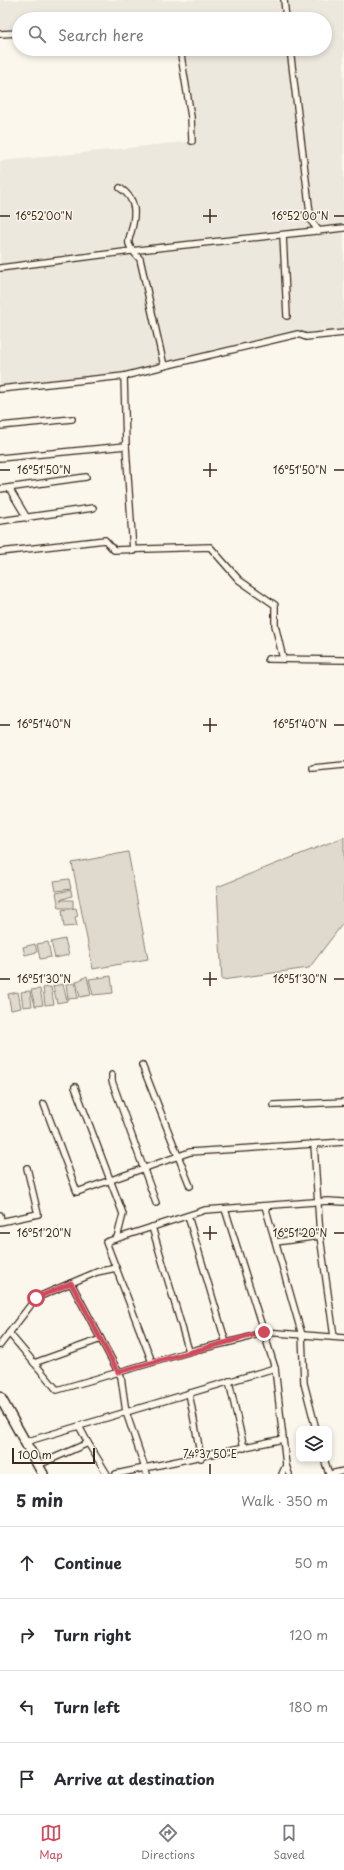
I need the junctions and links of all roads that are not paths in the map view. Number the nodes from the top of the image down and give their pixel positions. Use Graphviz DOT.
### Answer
graph roads {
  1 [pos="284,0"];
  2 [pos="285,12"];
  3 [pos="12,33"];
  4 [pos="0,34"];
  5 [pos="181,56"];
  6 [pos="291,56"];
  7 [pos="192,141"];
  8 [pos="120,188"];
  9 [pos="344,228"];
  10 [pos="319,231"];
  11 [pos="283,235"];
  12 [pos="133,252"];
  13 [pos="0,268"];
  14 [pos="287,316"];
  15 [pos="344,333"];
  16 [pos="164,366"];
  17 [pos="124,376"];
  18 [pos="0,390"];
  19 [pos="72,419"];
  20 [pos="0,426"];
  21 [pos="126,446"];
  22 [pos="0,458"];
  23 [pos="86,477"];
  24 [pos="9,488"];
  25 [pos="0,489"];
  26 [pos="93,508"];
  27 [pos="28,518"];
  28 [pos="0,521"];
  29 [pos="133,551"];
  30 [pos="0,552"];
  31 [pos="268,659"];
  32 [pos="283,659"];
  33 [pos="344,660"];
  34 [pos="344,765"];
  35 [pos="313,768"];
  36 [pos="142,1065"];
  37 [pos="112,1075"];
  38 [pos="75,1087"];
  39 [pos="344,1102"];
  40 [pos="44,1104"];
  41 [pos="274,1105"];
  42 [pos="344,1142"];
  43 [pos="314,1144"];
  44 [pos="178,1156"];
  45 [pos="27,1168"];
  46 [pos="143,1168"];
  47 [pos="111,1180"];
  48 [pos="190,1186"];
  49 [pos="316,1202"];
  50 [pos="344,1202"];
  51 [pos="156,1203"];
  52 [pos="264,1206"];
  53 [pos="225,1209"];
  54 [pos="0,1215"];
  55 [pos="188,1216"];
  56 [pos="1,1222"];
  57 [pos="152,1227"];
  58 [pos="320,1236"];
  59 [pos="117,1238"];
  60 [pos="276,1242"];
  61 [pos="116,1268"];
  62 [pos="71,1283"];
  63 [pos="264,1332"];
  64 [pos="9,1333"];
  65 [pos="302,1334"];
  66 [pos="334,1337"];
  67 [pos="344,1338"];
  68 [pos="101,1339"];
  69 [pos="226,1343"];
  70 [pos="0,1345"];
  71 [pos="189,1351"];
  72 [pos="152,1362"];
  73 [pos="34,1363"];
  74 [pos="274,1368"];
  75 [pos="118,1372"];
  76 [pos="229,1381"];
  77 [pos="188,1393"];
  78 [pos="0,1397"];
  79 [pos="126,1412"];
  80 [pos="80,1426"];
  81 [pos="315,1426"];
  82 [pos="283,1439"];
  83 [pos="25,1442"];
  84 [pos="88,1443"];
  85 [pos="244,1448"];
  86 [pos="201,1458"];
  87 [pos="325,1462"];
  88 [pos="38,1465"];
  89 [pos="286,1465"];
  90 [pos="146,1471"];
  91 [pos="344,1471"];
  92 [pos="43,1474"];
  93 [pos="107,1474"];
  94 [pos="116,1474"];
  95 [pos="282,1474"];
  96 [pos="289,1474"];
  97 [pos="329,1474"];
  1 -- 2 [label="street"];
  3 -- 4 [label="street"];
  5 -- 7 [label="street"];
  6 -- 10 [label="street"];
  8 -- 12 [label="street"];
  9 -- 10 [label="street"];
  10 -- 11 [label="street"];
  11 -- 12 [label="street"];
  11 -- 14 [label="street"];
  12 -- 13 [label="street"];
  12 -- 16 [label="street"];
  15 -- 16 [label="street"];
  16 -- 17 [label="street"];
  17 -- 18 [label="street"];
  17 -- 21 [label="street"];
  19 -- 20 [label="street"];
  21 -- 22 [label="street"];
  21 -- 29 [label="street"];
  23 -- 24 [label="street"];
  24 -- 25 [label="street"];
  24 -- 27 [label="street"];
  26 -- 27 [label="street"];
  27 -- 28 [label="street"];
  29 -- 30 [label="street"];
  29 -- 32 [label="street"];
  31 -- 32 [label="street"];
  32 -- 33 [label="street"];
  34 -- 35 [label="street"];
  36 -- 44 [label="street"];
  37 -- 46 [label="street"];
  38 -- 47 [label="street"];
  39 -- 41 [label="street"];
  40 -- 47 [label="street"];
  42 -- 43 [label="street"];
  43 -- 44 [label="street"];
  43 -- 49 [label="street"];
  44 -- 46 [label="street"];
  44 -- 48 [label="street"];
  45 -- 56 [label="street"];
  46 -- 47 [label="street"];
  46 -- 51 [label="street"];
  47 -- 59 [label="street"];
  49 -- 50 [label="street"];
  49 -- 52 [label="street"];
  49 -- 58 [label="street"];
  52 -- 53 [label="street"];
  52 -- 60 [label="street"];
  53 -- 55 [label="street"];
  53 -- 63 [label="street"];
  54 -- 56 [label="street"];
  55 -- 57 [label="street"];
  55 -- 69 [label="street"];
  57 -- 59 [label="street"];
  57 -- 71 [label="street"];
  58 -- 60 [label="street"];
  58 -- 66 [label="street"];
  59 -- 61 [label="street"];
  60 -- 65 [label="street"];
  61 -- 62 [label="street"];
  61 -- 72 [label="street"];
  62 -- 64 [label="street"];
  62 -- 68 [label="street"];
  63 -- 65 [label="street"];
  63 -- 69 [label="street"];
  63 -- 74 [label="street"];
  64 -- 70 [label="street"];
  64 -- 73 [label="street"];
  65 -- 66 [label="street"];
  65 -- 81 [label="street"];
  66 -- 67 [label="street"];
  68 -- 73 [label="street"];
  68 -- 75 [label="street"];
  69 -- 71 [label="street"];
  71 -- 72 [label="street"];
  72 -- 75 [label="street"];
  73 -- 75 [label="street"];
  74 -- 76 [label="street"];
  74 -- 82 [label="street"];
  75 -- 79 [label="street"];
  76 -- 77 [label="street"];
  76 -- 85 [label="street"];
  77 -- 79 [label="street"];
  77 -- 86 [label="street"];
  78 -- 83 [label="main road"];
  79 -- 80 [label="street"];
  79 -- 90 [label="street"];
  80 -- 83 [label="street"];
  80 -- 84 [label="street"];
  82 -- 85 [label="street"];
  82 -- 89 [label="street"];
  83 -- 88 [label="main road"];
  84 -- 88 [label="street"];
  84 -- 93 [label="street"];
  85 -- 86 [label="street"];
  86 -- 90 [label="street"];
  87 -- 97 [label="street"];
  88 -- 92 [label="main road"];
  89 -- 95 [label="street"];
  89 -- 96 [label="street"];
  90 -- 94 [label="street"];
  91 -- 97 [label="street"];
}
